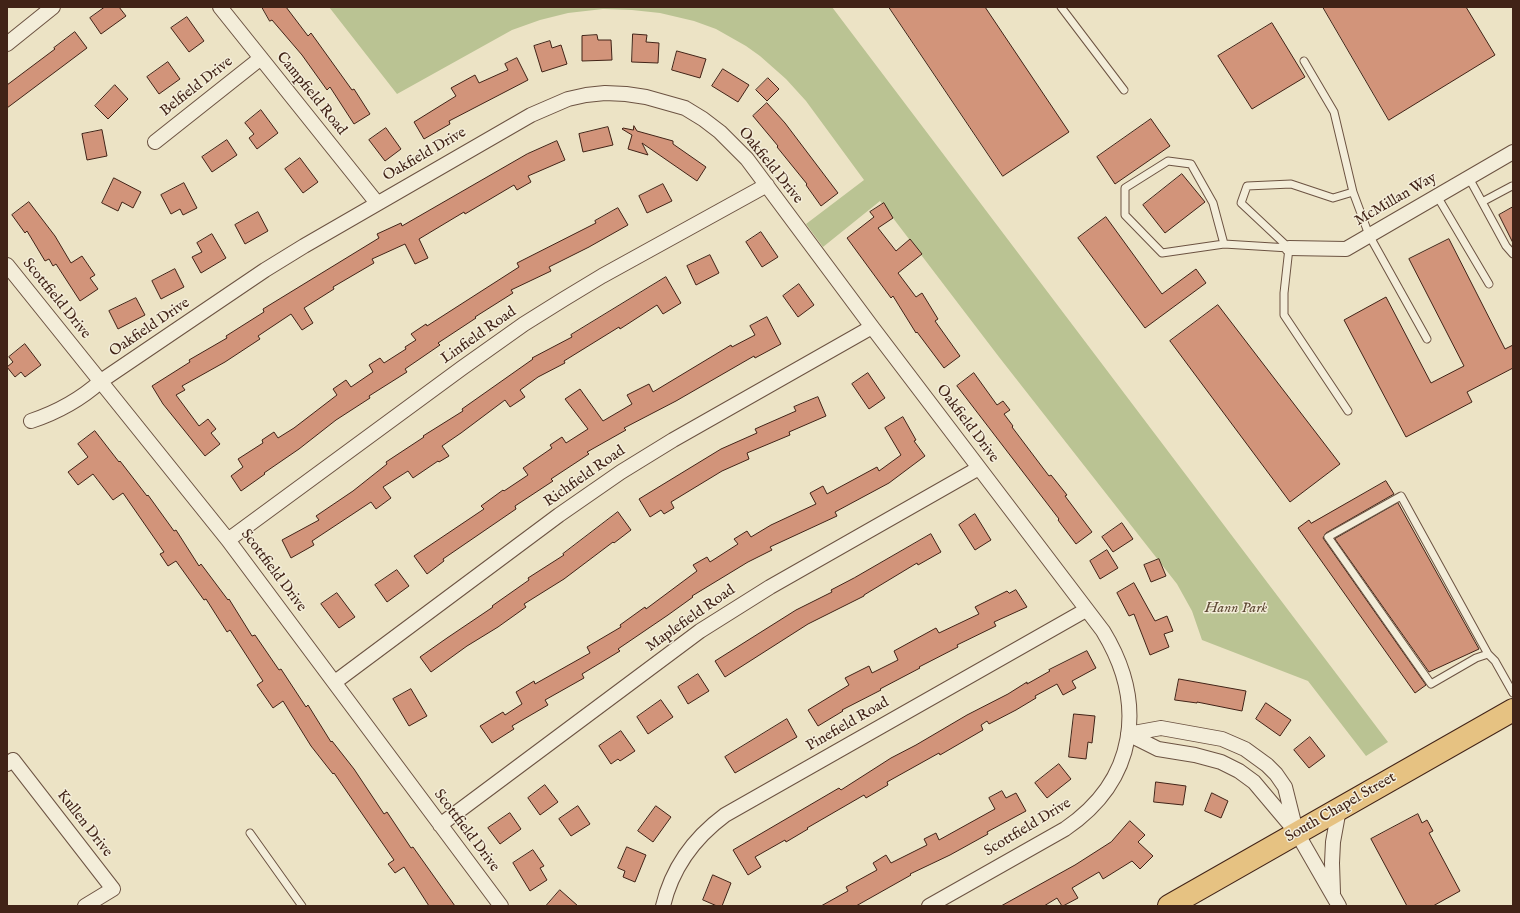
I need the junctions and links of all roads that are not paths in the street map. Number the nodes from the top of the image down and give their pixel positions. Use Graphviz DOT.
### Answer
graph roads {
  1 [pos="53,7"];
  2 [pos="220,7"];
  3 [pos="1060,7"];
  4 [pos="7,44"];
  5 [pos="261,58"];
  6 [pos="1304,61"];
  7 [pos="1124,90"];
  8 [pos="155,142"];
  9 [pos="1513,152"];
  10 [pos="1469,178"];
  11 [pos="767,185"];
  12 [pos="1512,186"];
  13 [pos="1353,192"];
  14 [pos="1437,196"];
  15 [pos="1482,202"];
  16 [pos="377,203"];
  17 [pos="1370,235"];
  18 [pos="1224,244"];
  19 [pos="1289,248"];
  20 [pos="1513,254"];
  21 [pos="7,265"];
  22 [pos="1489,284"];
  23 [pos="872,327"];
  24 [pos="1427,340"];
  25 [pos="100,381"];
  26 [pos="1348,411"];
  27 [pos="31,421"];
  28 [pos="979,468"];
  29 [pos="228,540"];
  30 [pos="1086,610"];
  31 [pos="1488,654"];
  32 [pos="335,682"];
  33 [pos="1513,693"];
  34 [pos="1513,710"];
  35 [pos="1128,734"];
  36 [pos="7,764"];
  37 [pos="1340,809"];
  38 [pos="440,825"];
  39 [pos="250,833"];
  40 [pos="1297,833"];
  41 [pos="1336,901"];
  42 [pos="85,906"];
  43 [pos="302,906"];
  44 [pos="501,906"];
  45 [pos="664,906"];
  46 [pos="929,906"];
  47 [pos="1169,906"];
  1 -- 4 [label="street"];
  2 -- 5 [label="street, Campfield Road"];
  3 -- 7 [label="lane"];
  5 -- 8 [label="street, Belfield Drive"];
  5 -- 16 [label="street, Campfield Road"];
  6 -- 13 [label="lane"];
  9 -- 10 [label="street, McMillan Way"];
  10 -- 14 [label="street, McMillan Way"];
  10 -- 15 [label="lane"];
  11 -- 16 [label="street, Oakfield Drive"];
  11 -- 23 [label="street, Oakfield Drive"];
  11 -- 29 [label="street, Linfield Road"];
  12 -- 15 [label="lane"];
  13 -- 17 [label="lane"];
  13 -- 19 [label="lane"];
  14 -- 17 [label="street, McMillan Way"];
  14 -- 22 [label="lane"];
  15 -- 20 [label="lane"];
  16 -- 25 [label="street, Oakfield Drive"];
  17 -- 19 [label="street, McMillan Way"];
  17 -- 24 [label="lane"];
  18 -- 18 [label="lane"];
  18 -- 19 [label="lane"];
  19 -- 26 [label="lane"];
  21 -- 25 [label="street, Scottfield Drive"];
  23 -- 28 [label="street, Oakfield Drive"];
  23 -- 32 [label="street, Richfield Road"];
  25 -- 27 [label="street, Oakfield Drive"];
  25 -- 29 [label="street, Scottfield Drive"];
  28 -- 30 [label="street, Oakfield Drive"];
  28 -- 38 [label="street, Maplefield Road"];
  29 -- 32 [label="street, Scottfield Drive"];
  30 -- 35 [label="street, Oakfield Drive"];
  30 -- 45 [label="street, Pinefield Road"];
  31 -- 31 [label="lane"];
  31 -- 33 [label="lane"];
  32 -- 38 [label="street, Scottfield Drive"];
  34 -- 37 [label="main road, South Chapel Street"];
  35 -- 40 [label="street"];
  35 -- 40 [label="street"];
  35 -- 46 [label="street, Scottfield Drive"];
  36 -- 42 [label="street, Kullen Drive"];
  37 -- 40 [label="main road, South Chapel Street"];
  37 -- 41 [label="street"];
  38 -- 44 [label="street, Scottfield Drive"];
  39 -- 43 [label="lane"];
  40 -- 41 [label="street"];
  40 -- 47 [label="main road, South Chapel Street"];
}
